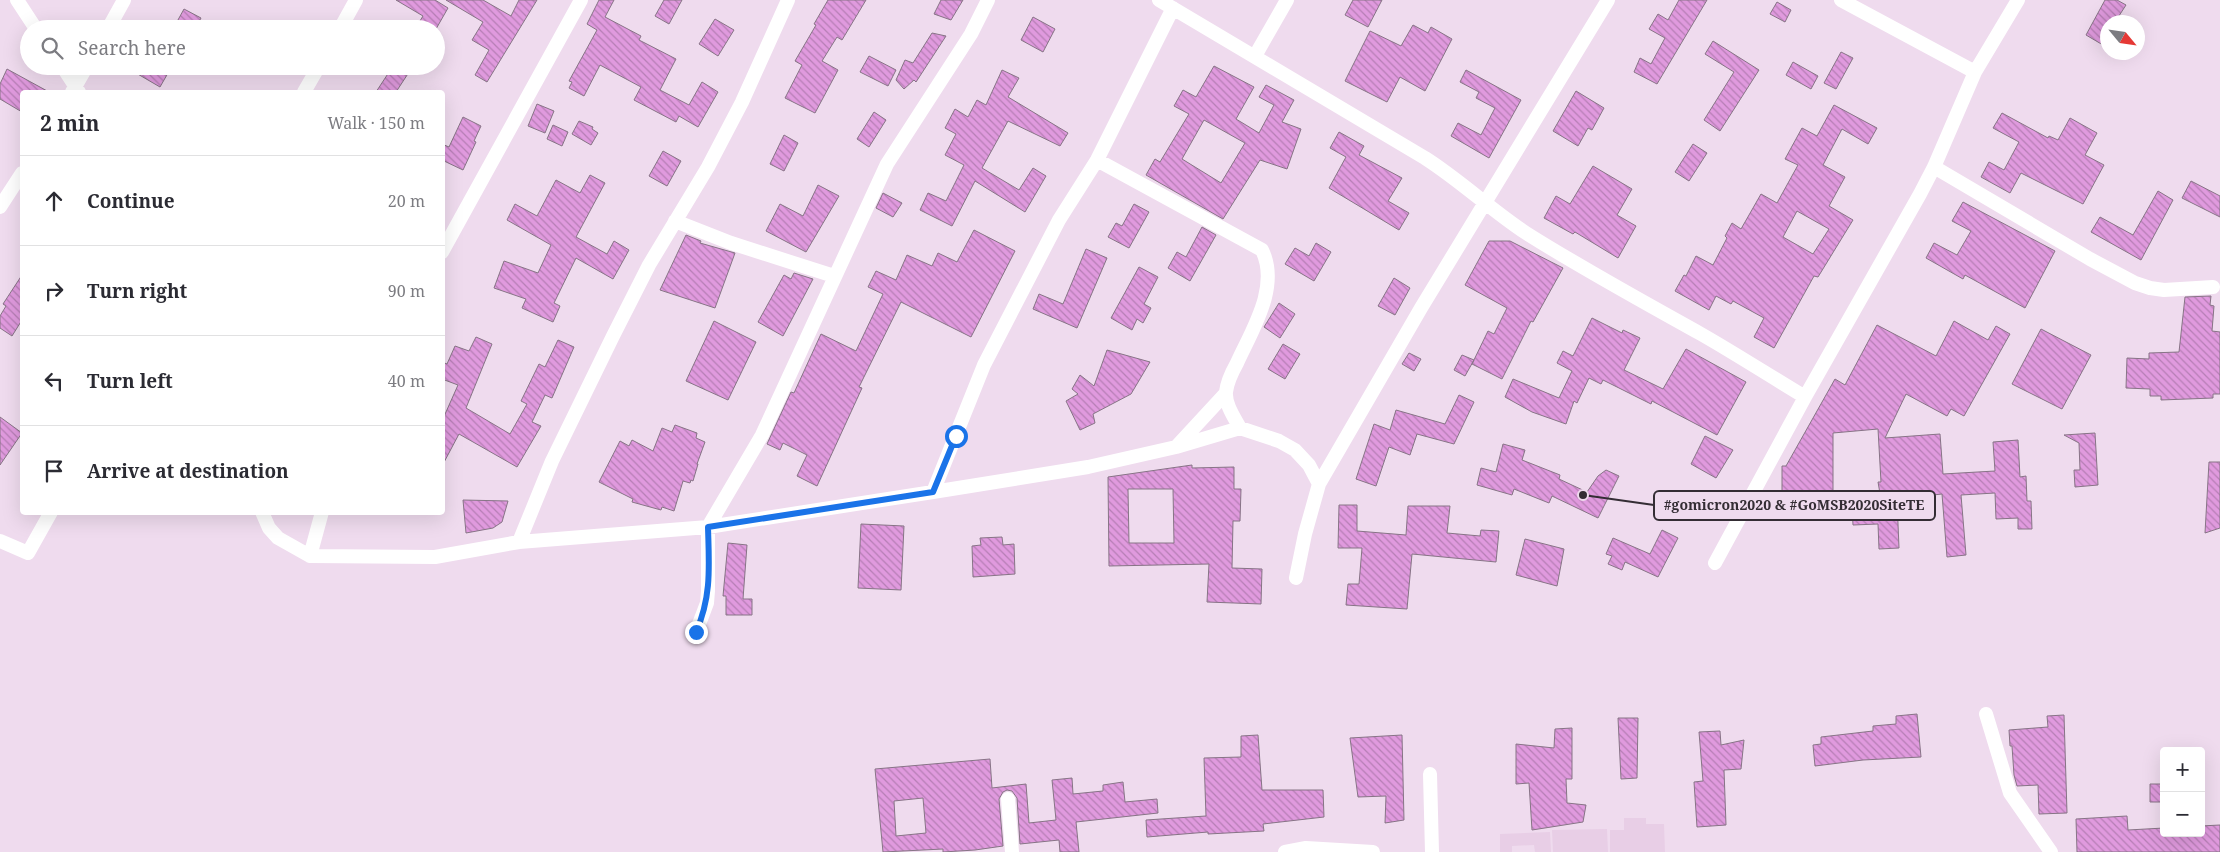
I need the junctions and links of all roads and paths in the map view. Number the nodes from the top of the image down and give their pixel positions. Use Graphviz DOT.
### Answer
graph roads {
  1 [pos="17,0"];
  2 [pos="124,0"];
  3 [pos="356,0"];
  4 [pos="581,0"];
  5 [pos="788,0"];
  6 [pos="988,0"];
  7 [pos="1159,0"];
  8 [pos="1287,0"];
  9 [pos="1608,0"];
  10 [pos="1840,0"];
  11 [pos="2018,0"];
  12 [pos="1173,8"];
  13 [pos="30,20"];
  14 [pos="113,20"];
  15 [pos="345,20"];
  16 [pos="1255,56"];
  17 [pos="1975,72"];
  18 [pos="67,75"];
  19 [pos="83,75"];
  20 [pos="314,75"];
  21 [pos="74,90"];
  22 [pos="75,90"];
  23 [pos="305,90"];
  24 [pos="1097,160"];
  25 [pos="1934,167"];
  26 [pos="20,175"];
  27 [pos="1485,204"];
  28 [pos="0,207"];
  29 [pos="675,221"];
  30 [pos="445,247"];
  31 [pos="834,276"];
  32 [pos="2213,287"];
  33 [pos="1226,393"];
  34 [pos="1805,397"];
  35 [pos="1240,428"];
  36 [pos="1176,446"];
  37 [pos="1319,484"];
  38 [pos="933,492"];
  39 [pos="49,515"];
  40 [pos="263,515"];
  41 [pos="321,515"];
  42 [pos="708,527"];
  43 [pos="0,541"];
  44 [pos="519,542"];
  45 [pos="310,556"];
  46 [pos="1715,563"];
  47 [pos="1296,578"];
  48 [pos="696,632"];
  49 [pos="1986,714"];
  50 [pos="1430,774"];
  51 [pos="1008,799"];
  52 [pos="1012,852"];
  53 [pos="1285,852"];
  54 [pos="1373,852"];
  55 [pos="1432,852"];
  56 [pos="2051,852"];
  1 -- 13 [label="street"];
  2 -- 14 [label="street"];
  3 -- 15 [label="street"];
  4 -- 30 [label="street"];
  5 -- 29 [label="street"];
  6 -- 31 [label="street"];
  7 -- 12 [label="street"];
  8 -- 16 [label="street"];
  9 -- 27 [label="street"];
  10 -- 17 [label="street"];
  11 -- 17 [label="street"];
  12 -- 16 [label="street"];
  12 -- 24 [label="street"];
  16 -- 27 [label="street"];
  17 -- 25 [label="street"];
  18 -- 21 [label="street"];
  19 -- 22 [label="street"];
  20 -- 23 [label="street"];
  24 -- 33 [label="street"];
  24 -- 38 [label="street"];
  25 -- 32 [label="street"];
  25 -- 34 [label="street"];
  26 -- 28 [label="street"];
  27 -- 34 [label="street"];
  27 -- 37 [label="street"];
  29 -- 31 [label="street"];
  29 -- 44 [label="street"];
  31 -- 42 [label="street"];
  33 -- 35 [label="street"];
  33 -- 36 [label="street"];
  34 -- 46 [label="street"];
  35 -- 36 [label="street"];
  35 -- 37 [label="street"];
  36 -- 38 [label="street"];
  37 -- 47 [label="street"];
  38 -- 42 [label="street"];
  39 -- 43 [label="street"];
  40 -- 45 [label="street"];
  41 -- 45 [label="street"];
  42 -- 44 [label="street"];
  42 -- 48 [label="street"];
  44 -- 45 [label="street"];
  49 -- 56 [label="street"];
  50 -- 55 [label="street"];
  51 -- 52 [label="street"];
  53 -- 54 [label="street"];
}
